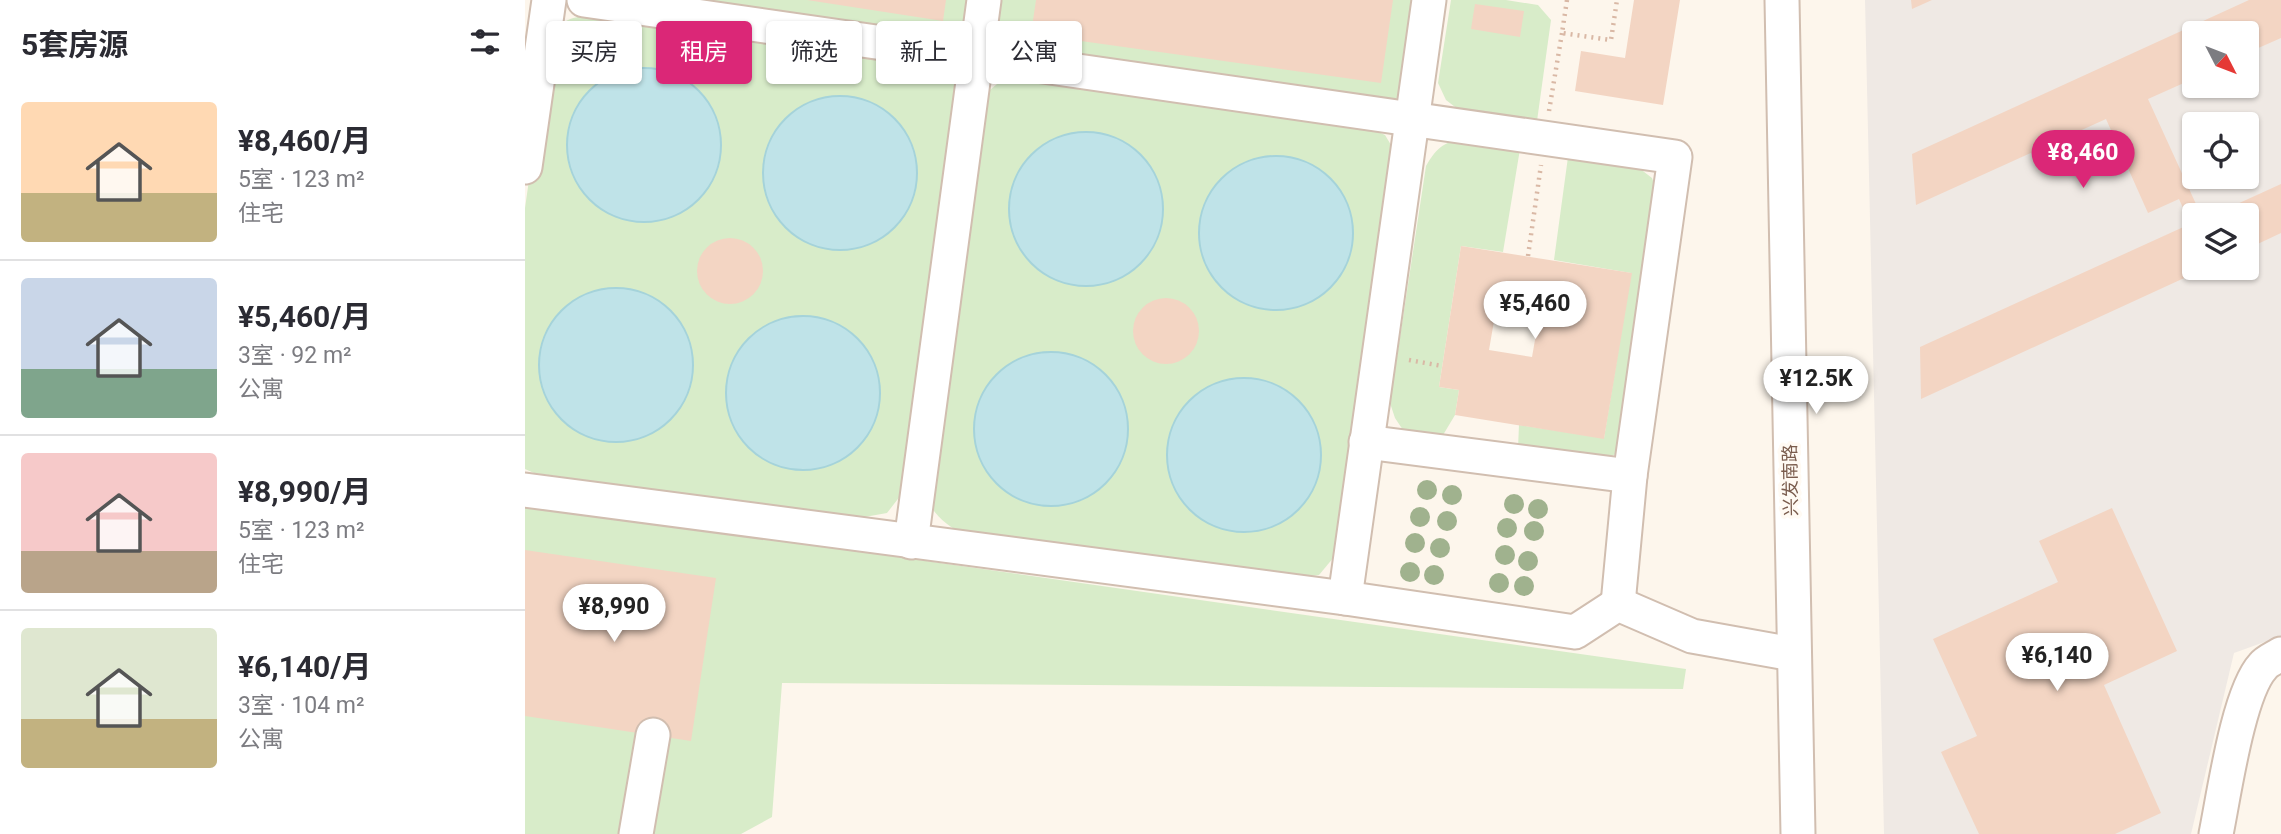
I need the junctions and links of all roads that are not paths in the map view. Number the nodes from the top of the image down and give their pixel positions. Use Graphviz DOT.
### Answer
graph roads {
  1 [pos="549,0"];
  2 [pos="584,0"];
  3 [pos="984,0"];
  4 [pos="1429,0"];
  5 [pos="1782,0"];
  6 [pos="976,57"];
  7 [pos="1413,120"];
  8 [pos="525,167"];
  9 [pos="1366,442"];
  10 [pos="1630,476"];
  11 [pos="525,490"];
  12 [pos="911,542"];
  13 [pos="1345,598"];
  14 [pos="1618,604"];
  15 [pos="1793,654"];
  16 [pos="2281,654"];
  17 [pos="653,735"];
  18 [pos="636,834"];
  19 [pos="1798,834"];
  20 [pos="2216,834"];
  1 -- 8 [label="street"];
  2 -- 6 [label="street"];
  3 -- 6 [label="street"];
  4 -- 7 [label="street"];
  5 -- 15 [label="street, 兴发南路"];
  6 -- 7 [label="street"];
  6 -- 12 [label="street"];
  7 -- 9 [label="street"];
  7 -- 10 [label="street"];
  9 -- 10 [label="street"];
  9 -- 13 [label="street"];
  10 -- 14 [label="street"];
  11 -- 12 [label="street"];
  12 -- 13 [label="street"];
  13 -- 14 [label="street"];
  14 -- 15 [label="street"];
  15 -- 19 [label="street, 兴发南路"];
  16 -- 20 [label="street"];
  17 -- 18 [label="street"];
}
